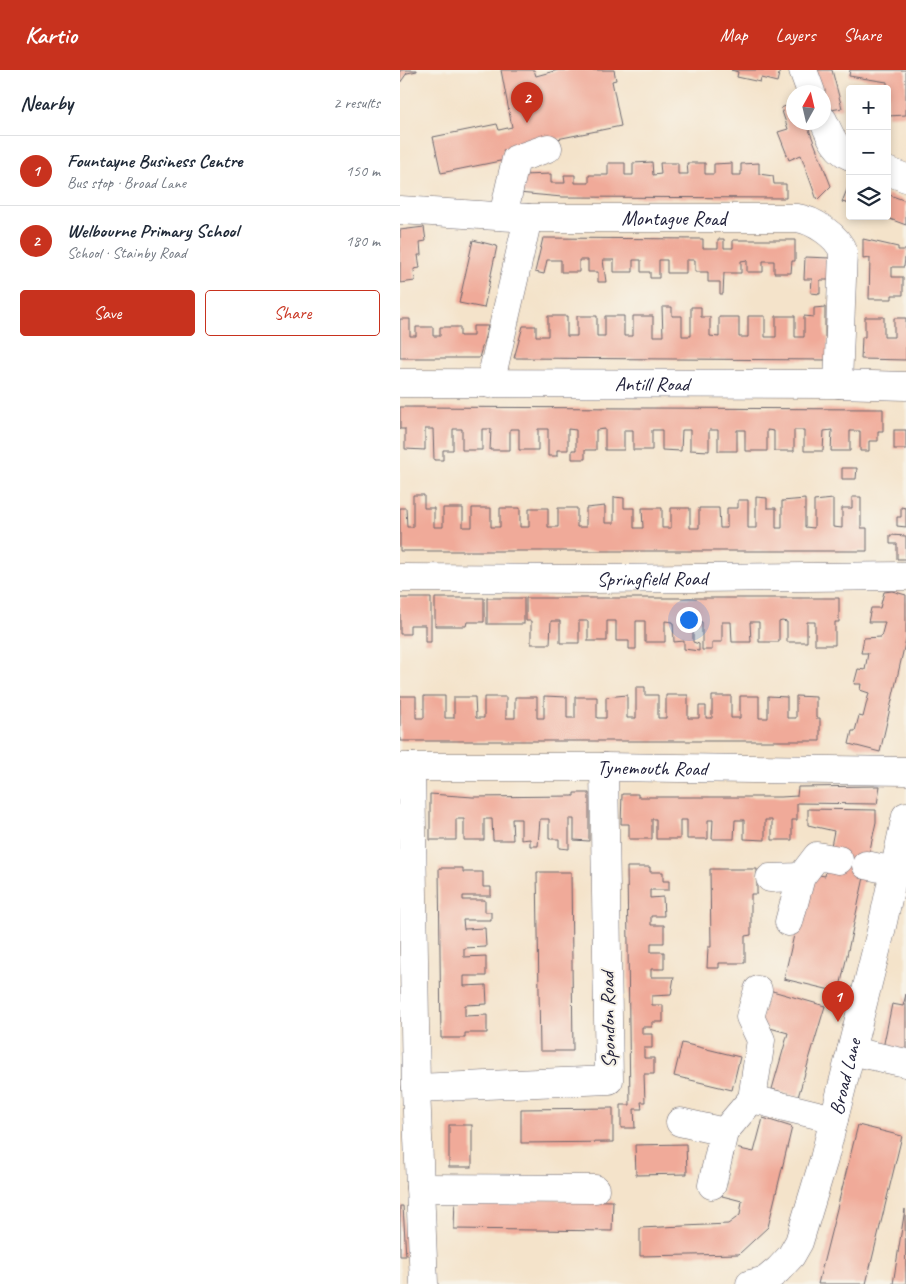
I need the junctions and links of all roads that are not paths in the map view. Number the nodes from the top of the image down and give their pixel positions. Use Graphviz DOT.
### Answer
graph roads {
  1 [pos="803,70"];
  2 [pos="808,85"];
  3 [pos="829,130"];
  4 [pos="548,148"];
  5 [pos="846,154"];
  6 [pos="891,172"];
  7 [pos="906,178"];
  8 [pos="400,210"];
  9 [pos="516,217"];
  10 [pos="400,383"];
  11 [pos="490,384"];
  12 [pos="838,384"];
  13 [pos="906,386"];
  14 [pos="906,576"];
  15 [pos="400,578"];
  16 [pos="405,767"];
  17 [pos="604,767"];
  18 [pos="906,771"];
  19 [pos="906,821"];
  20 [pos="839,860"];
  21 [pos="866,865"];
  22 [pos="894,871"];
  23 [pos="801,877"];
  24 [pos="770,878"];
  25 [pos="789,922"];
  26 [pos="758,990"];
  27 [pos="851,1051"];
  28 [pos="906,1064"];
  29 [pos="416,1088"];
  30 [pos="752,1099"];
  31 [pos="834,1119"];
  32 [pos="680,1122"];
  33 [pos="724,1132"];
  34 [pos="712,1185"];
  35 [pos="420,1188"];
  36 [pos="595,1189"];
  37 [pos="762,1283"];
  38 [pos="424,1284"];
  1 -- 2 [label="street"];
  3 -- 5 [label="street"];
  4 -- 9 [label="street"];
  6 -- 7 [label="street"];
  8 -- 9 [label="street, Montague Road"];
  9 -- 11 [label="street"];
  9 -- 12 [label="street, Montague Road"];
  10 -- 11 [label="street, Antill Road"];
  11 -- 12 [label="street, Antill Road"];
  12 -- 13 [label="street, Antill Road"];
  14 -- 15 [label="street, Springfield Road"];
  16 -- 17 [label="street, Tynemouth Road"];
  16 -- 29 [label="street"];
  17 -- 18 [label="street, Tynemouth Road"];
  17 -- 29 [label="street, Spondon Road"];
  19 -- 22 [label="street, Broad Lane"];
  20 -- 23 [label="street"];
  21 -- 22 [label="street"];
  22 -- 27 [label="street, Broad Lane"];
  23 -- 24 [label="street"];
  23 -- 25 [label="street"];
  26 -- 30 [label="street"];
  27 -- 28 [label="street"];
  27 -- 31 [label="street, Broad Lane"];
  29 -- 35 [label="street"];
  30 -- 31 [label="street"];
  30 -- 33 [label="street"];
  31 -- 37 [label="street, Broad Lane"];
  32 -- 33 [label="street"];
  33 -- 34 [label="street"];
  35 -- 36 [label="street"];
  35 -- 38 [label="street"];
}
